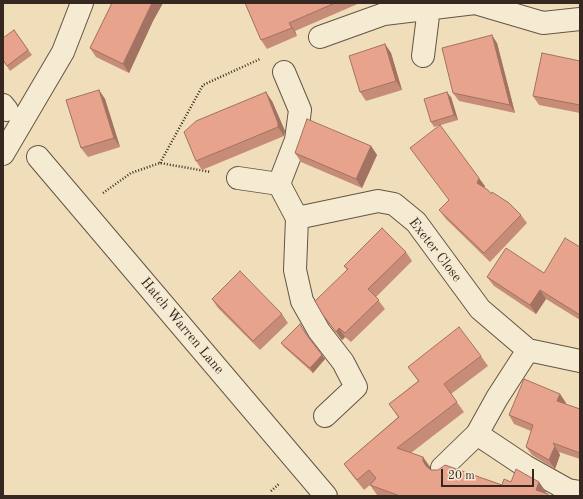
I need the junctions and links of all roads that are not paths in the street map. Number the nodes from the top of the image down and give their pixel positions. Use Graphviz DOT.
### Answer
graph roads {
  1 [pos="82,3"];
  2 [pos="429,8"];
  3 [pos="580,19"];
  4 [pos="320,37"];
  5 [pos="423,56"];
  6 [pos="284,72"];
  7 [pos="3,154"];
  8 [pos="38,157"];
  9 [pos="238,178"];
  10 [pos="279,184"];
  11 [pos="297,218"];
  12 [pos="528,350"];
  13 [pos="580,361"];
  14 [pos="325,416"];
  15 [pos="477,434"];
  16 [pos="442,468"];
  17 [pos="580,492"];
  18 [pos="326,496"];
  1 -- 7 [label="street"];
  2 -- 3 [label="street"];
  2 -- 4 [label="street"];
  2 -- 5 [label="street"];
  6 -- 10 [label="street"];
  8 -- 18 [label="street, Hatch Warren Lane"];
  9 -- 10 [label="street"];
  10 -- 11 [label="street"];
  11 -- 12 [label="street, Exeter Close"];
  11 -- 14 [label="street"];
  12 -- 13 [label="street, Exeter Close"];
  12 -- 15 [label="street"];
  15 -- 16 [label="street"];
  15 -- 17 [label="street"];
}
